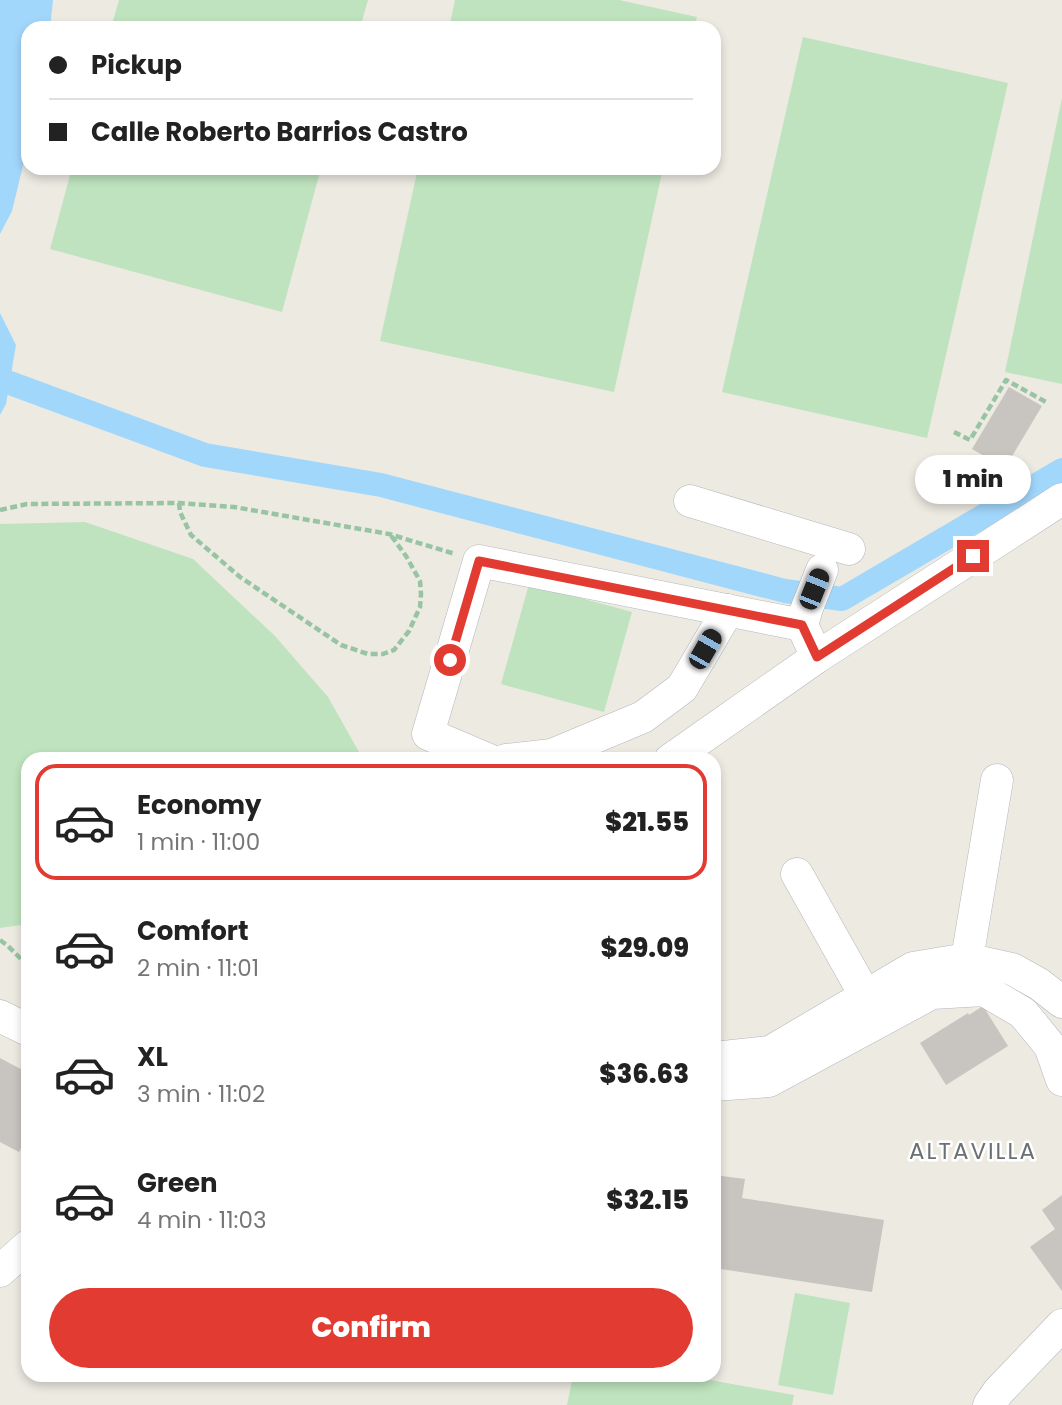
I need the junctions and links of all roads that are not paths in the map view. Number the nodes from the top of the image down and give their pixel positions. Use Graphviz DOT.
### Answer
graph roads {
  1 [pos="1062,499"];
  2 [pos="690,500"];
  3 [pos="849,549"];
  4 [pos="822,570"];
  5 [pos="728,610"];
  6 [pos="804,616"];
  7 [pos="817,657"];
  8 [pos="470,752"];
  9 [pos="559,752"];
  10 [pos="681,752"];
  11 [pos="997,780"];
  12 [pos="797,874"];
  13 [pos="967,959"];
  14 [pos="1055,985"];
  15 [pos="866,995"];
  16 [pos="0,1016"];
  17 [pos="21,1026"];
  18 [pos="721,1057"];
  19 [pos="1062,1080"];
  20 [pos="721,1084"];
  21 [pos="21,1252"];
  22 [pos="0,1271"];
  23 [pos="1062,1325"];
  24 [pos="989,1405"];
  1 -- 7 [label="street"];
  2 -- 3 [label="street"];
  4 -- 6 [label="street"];
  5 -- 6 [label="street"];
  5 -- 8 [label="street"];
  5 -- 9 [label="street"];
  6 -- 7 [label="street"];
  7 -- 10 [label="street"];
  11 -- 13 [label="street"];
  12 -- 15 [label="street"];
  13 -- 14 [label="street"];
  13 -- 15 [label="street"];
  15 -- 18 [label="street"];
  16 -- 17 [label="street"];
  19 -- 20 [label="street"];
  21 -- 22 [label="street"];
  23 -- 24 [label="street"];
}
